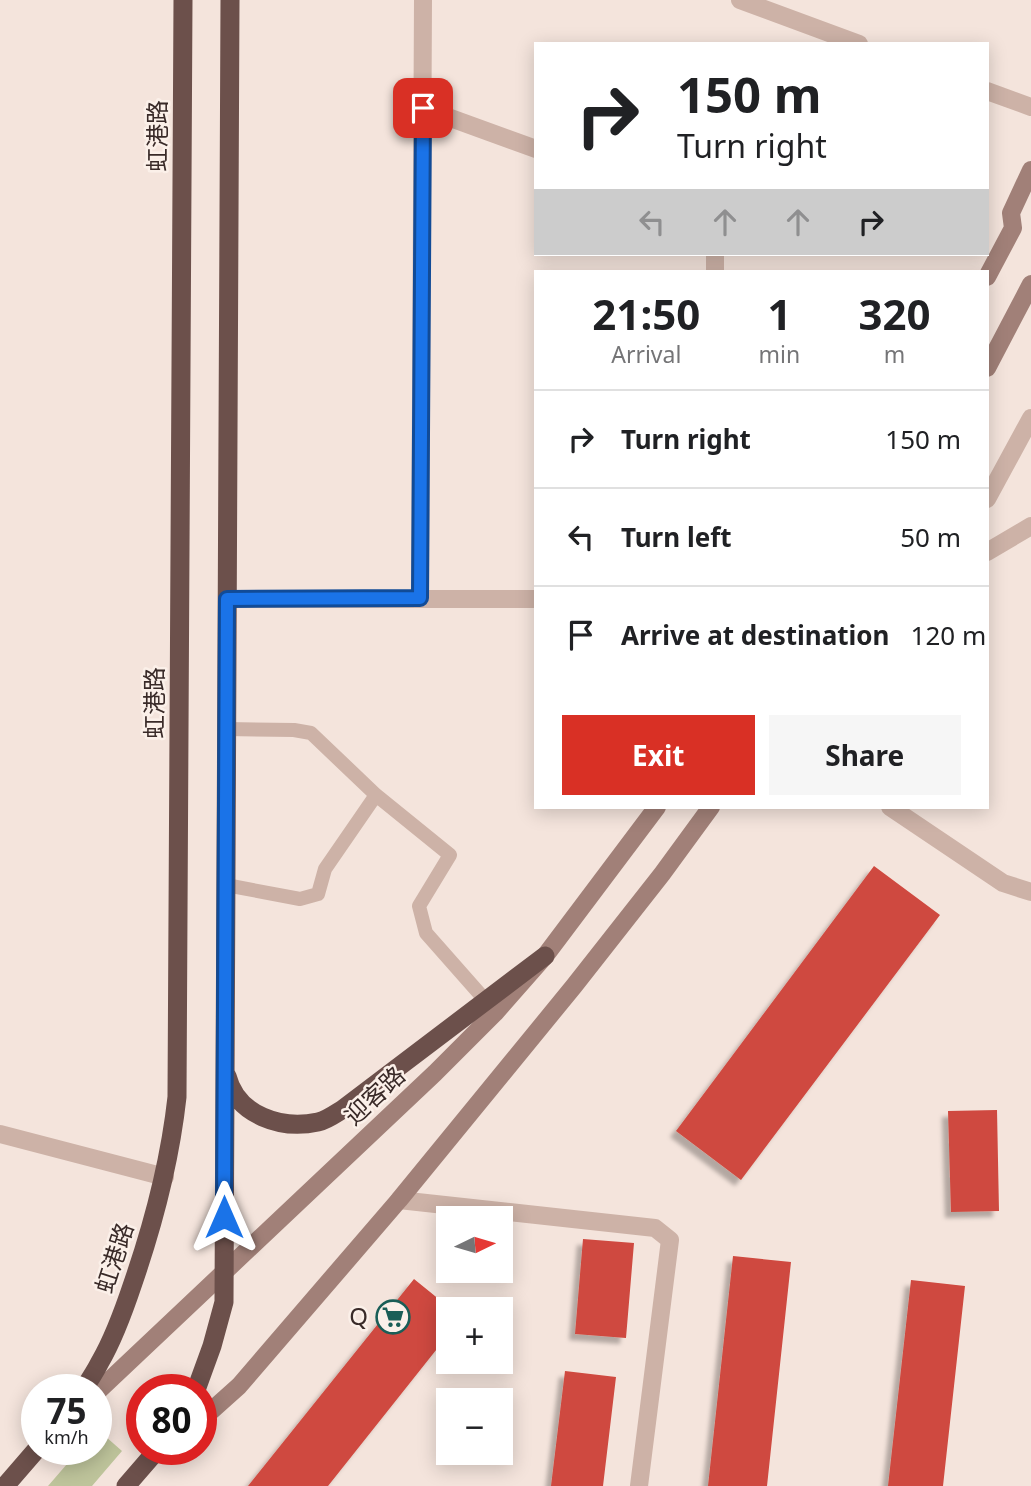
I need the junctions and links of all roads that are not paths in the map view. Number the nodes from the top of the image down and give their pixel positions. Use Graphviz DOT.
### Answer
graph roads {
  1 [pos="183,0"];
  2 [pos="230,0"];
  3 [pos="423,0"];
  4 [pos="740,0"];
  5 [pos="854,42"];
  6 [pos="989,91"];
  7 [pos="1031,107"];
  8 [pos="423,108"];
  9 [pos="534,148"];
  10 [pos="1031,170"];
  11 [pos="989,273"];
  12 [pos="1031,284"];
  13 [pos="989,365"];
  14 [pos="1031,418"];
  15 [pos="989,495"];
  16 [pos="1031,526"];
  17 [pos="989,551"];
  18 [pos="420,598"];
  19 [pos="227,599"];
  20 [pos="534,599"];
  21 [pos="226,729"];
  22 [pos="376,794"];
  23 [pos="655,809"];
  24 [pos="709,809"];
  25 [pos="893,809"];
  26 [pos="226,886"];
  27 [pos="1031,892"];
  28 [pos="545,956"];
  29 [pos="486,1000"];
  30 [pos="225,1065"];
  31 [pos="0,1133"];
  32 [pos="164,1177"];
  33 [pos="399,1200"];
  34 [pos="224,1272"];
  35 [pos="93,1374"];
  36 [pos="202,1374"];
  37 [pos="112,1378"];
  38 [pos="217,1406"];
  39 [pos="23,1465"];
  40 [pos="144,1465"];
  41 [pos="150,1465"];
  42 [pos="5,1486"];
  43 [pos="126,1486"];
  44 [pos="639,1486"];
  1 -- 32 [label="highway, 虹港路"];
  2 -- 19 [label="highway"];
  3 -- 8 [label="street"];
  4 -- 5 [label="street"];
  6 -- 7 [label="street"];
  8 -- 9 [label="street"];
  8 -- 18 [label="street"];
  10 -- 11 [label="main road"];
  12 -- 13 [label="main road"];
  14 -- 15 [label="street"];
  16 -- 17 [label="street"];
  18 -- 19 [label="street"];
  18 -- 20 [label="street"];
  19 -- 21 [label="highway"];
  21 -- 22 [label="lane"];
  21 -- 26 [label="highway"];
  22 -- 26 [label="lane"];
  22 -- 29 [label="lane"];
  23 -- 28 [label="main road, 迎客路"];
  24 -- 33 [label="main road"];
  25 -- 27 [label="street"];
  26 -- 30 [label="highway"];
  28 -- 29 [label="highway"];
  28 -- 34 [label="main road, 迎客路"];
  29 -- 30 [label="highway"];
  30 -- 34 [label="highway"];
  31 -- 32 [label="street"];
  32 -- 35 [label="highway, 虹港路"];
  33 -- 38 [label="main road"];
  33 -- 44 [label="street"];
  34 -- 36 [label="highway"];
  34 -- 37 [label="main road, 迎客路"];
  39 -- 42 [label="highway"];
  40 -- 43 [label="highway"];
  41 -- 43 [label="main road"];
}
